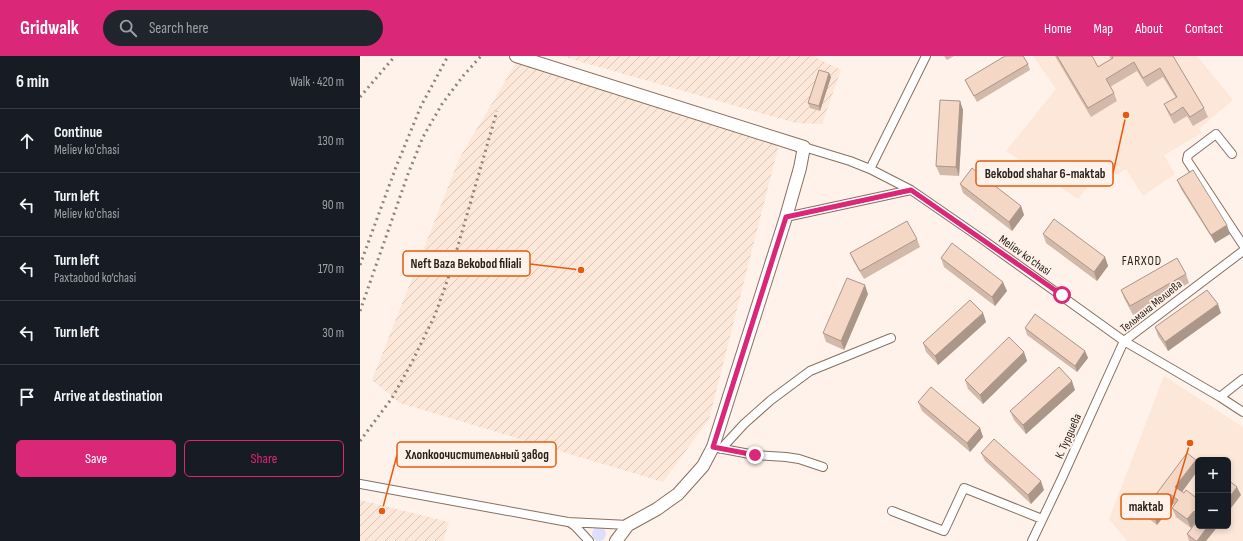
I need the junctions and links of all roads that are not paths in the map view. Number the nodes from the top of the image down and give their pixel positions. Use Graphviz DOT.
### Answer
graph roads {
  1 [pos="516,56"];
  2 [pos="926,56"];
  3 [pos="804,147"];
  4 [pos="1232,154"];
  5 [pos="870,169"];
  6 [pos="911,190"];
  7 [pos="786,217"];
  8 [pos="1243,245"];
  9 [pos="1243,250"];
  10 [pos="891,338"];
  11 [pos="1124,340"];
  12 [pos="1243,379"];
  13 [pos="1220,397"];
  14 [pos="1243,412"];
  15 [pos="717,448"];
  16 [pos="823,467"];
  17 [pos="360,484"];
  18 [pos="892,511"];
  19 [pos="1042,519"];
  20 [pos="568,522"];
  21 [pos="628,525"];
  22 [pos="589,541"];
  23 [pos="616,541"];
  24 [pos="1032,541"];
  1 -- 3 [label="street"];
  2 -- 5 [label="street"];
  3 -- 5 [label="street, Meliev ko'chasi"];
  3 -- 7 [label="street"];
  4 -- 8 [label="street"];
  5 -- 6 [label="street, Meliev ko'chasi"];
  6 -- 7 [label="street"];
  6 -- 11 [label="street, Meliev ko'chasi"];
  7 -- 15 [label="street"];
  9 -- 11 [label="street, Тельмана Мелиева"];
  10 -- 15 [label="street"];
  11 -- 13 [label="street, Тельмана Мелиева"];
  11 -- 19 [label="street, К. Турдиева"];
  12 -- 13 [label="street"];
  13 -- 14 [label="street, Тельмана Мелиева"];
  15 -- 16 [label="street"];
  15 -- 21 [label="street"];
  17 -- 20 [label="street"];
  18 -- 19 [label="street"];
  19 -- 24 [label="street, К. Турдиева"];
  20 -- 21 [label="street"];
  20 -- 22 [label="street"];
  21 -- 23 [label="street"];
}
